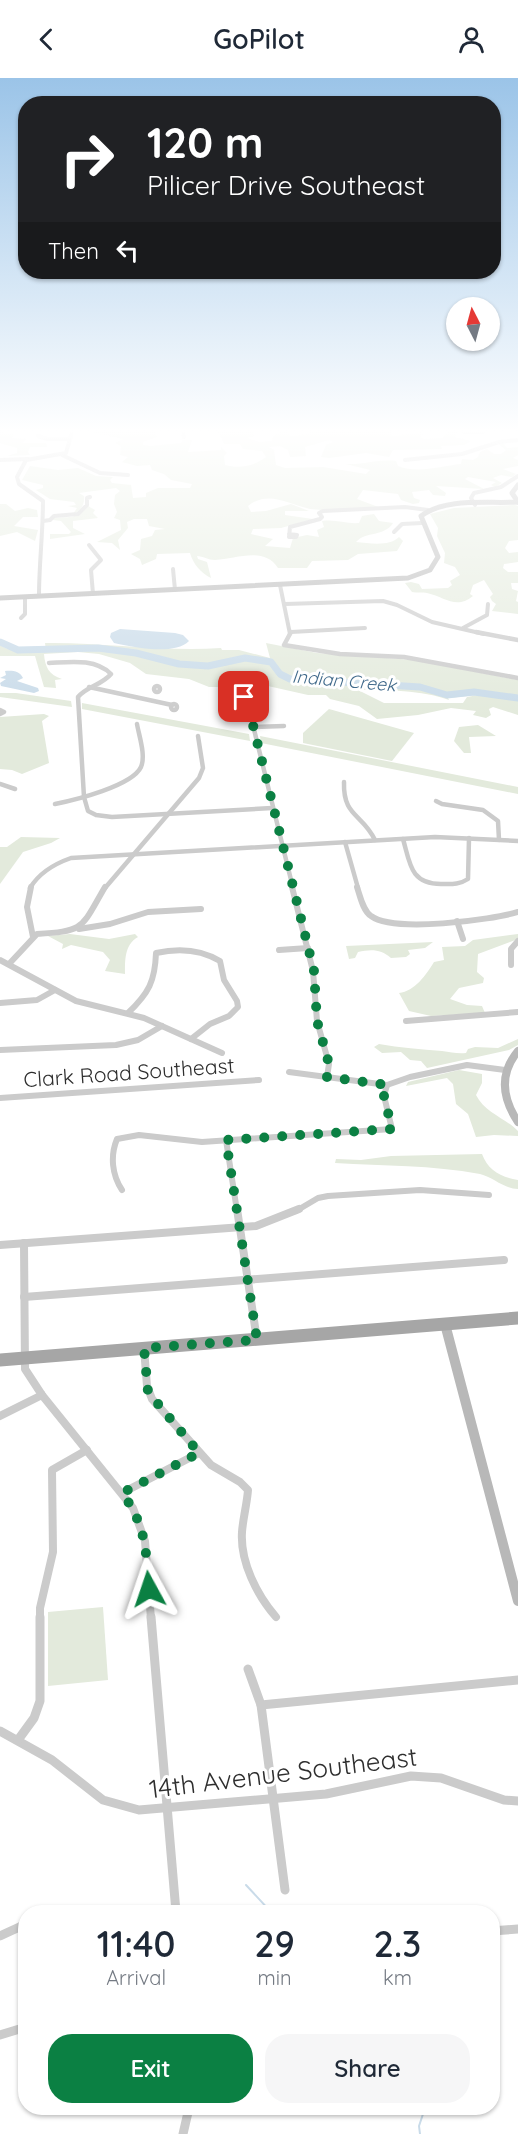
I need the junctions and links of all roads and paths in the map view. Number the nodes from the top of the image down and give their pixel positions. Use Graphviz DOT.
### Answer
graph roads {
  1 [pos="42,528"];
  2 [pos="290,528"];
  3 [pos="398,528"];
  4 [pos="424,528"];
  5 [pos="393,532"];
  6 [pos="289,534"];
  7 [pos="89,545"];
  8 [pos="172,569"];
  9 [pos="280,585"];
  10 [pos="175,590"];
  11 [pos="93,594"];
  12 [pos="39,596"];
  13 [pos="25,597"];
  14 [pos="0,598"];
  15 [pos="285,604"];
  16 [pos="488,604"];
  17 [pos="21,618"];
  18 [pos="365,628"];
  19 [pos="463,628"];
  20 [pos="291,632"];
  21 [pos="518,640"];
  22 [pos="49,663"];
  23 [pos="518,678"];
  24 [pos="88,687"];
  25 [pos="156,691"];
  26 [pos="146,700"];
  27 [pos="247,701"];
  28 [pos="172,705"];
  29 [pos="0,710"];
  30 [pos="0,714"];
  31 [pos="137,724"];
  32 [pos="284,726"];
  33 [pos="254,728"];
  34 [pos="198,736"];
  35 [pos="344,782"];
  36 [pos="0,784"];
  37 [pos="15,789"];
  38 [pos="84,797"];
  39 [pos="436,801"];
  40 [pos="55,804"];
  41 [pos="272,808"];
  42 [pos="170,813"];
  43 [pos="403,838"];
  44 [pos="469,838"];
  45 [pos="375,840"];
  46 [pos="499,840"];
  47 [pos="518,840"];
  48 [pos="345,842"];
  49 [pos="281,846"];
  50 [pos="135,854"];
  51 [pos="201,909"];
  52 [pos="518,912"];
  53 [pos="457,921"];
  54 [pos="76,930"];
  55 [pos="33,936"];
  56 [pos="463,939"];
  57 [pos="518,941"];
  58 [pos="308,948"];
  59 [pos="279,950"];
  60 [pos="0,960"];
  61 [pos="9,964"];
  62 [pos="511,965"];
  63 [pos="55,990"];
  64 [pos="0,1004"];
  65 [pos="518,1012"];
  66 [pos="128,1013"];
  67 [pos="406,1021"];
  68 [pos="162,1026"];
  69 [pos="190,1039"];
  70 [pos="0,1050"];
  71 [pos="518,1051"];
  72 [pos="222,1053"];
  73 [pos="505,1070"];
  74 [pos="289,1072"];
  75 [pos="327,1077"];
  76 [pos="259,1080"];
  77 [pos="387,1085"];
  78 [pos="0,1098"];
  79 [pos="518,1122"];
  80 [pos="226,1140"];
  81 [pos="122,1190"];
  82 [pos="489,1195"];
  83 [pos="239,1227"];
  84 [pos="24,1244"];
  85 [pos="0,1245"];
  86 [pos="504,1260"];
  87 [pos="247,1280"];
  88 [pos="24,1297"];
  89 [pos="518,1318"];
  90 [pos="446,1324"];
  91 [pos="257,1340"];
  92 [pos="144,1348"];
  93 [pos="25,1358"];
  94 [pos="0,1360"];
  95 [pos="42,1395"];
  96 [pos="0,1416"];
  97 [pos="87,1450"];
  98 [pos="199,1453"];
  99 [pos="122,1493"];
  100 [pos="518,1601"];
  101 [pos="276,1617"];
  102 [pos="248,1669"];
  103 [pos="518,1680"];
  104 [pos="261,1706"];
  105 [pos="0,1731"];
  106 [pos="18,1740"];
  107 [pos="274,1799"];
  108 [pos="518,1801"];
  109 [pos="167,1810"];
  110 [pos="285,1890"];
  111 [pos="175,1905"];
  112 [pos="18,1928"];
  113 [pos="518,1929"];
  114 [pos="500,1930"];
  115 [pos="0,1936"];
  116 [pos="18,2029"];
  117 [pos="0,2035"];
  118 [pos="187,2115"];
  119 [pos="183,2134"];
  1 -- 12 [label="street"];
  2 -- 6 [label="street"];
  3 -- 5 [label="street"];
  4 -- 9 [label="main road"];
  7 -- 11 [label="street"];
  8 -- 10 [label="street"];
  9 -- 10 [label="main road"];
  9 -- 15 [label="street"];
  10 -- 11 [label="main road"];
  11 -- 12 [label="main road"];
  12 -- 13 [label="main road"];
  13 -- 14 [label="main road"];
  13 -- 17 [label="street"];
  15 -- 19 [label="street"];
  15 -- 20 [label="street"];
  16 -- 19 [label="street"];
  18 -- 20 [label="street"];
  19 -- 21 [label="street"];
  20 -- 23 [label="street"];
  22 -- 24 [label="street"];
  24 -- 26 [label="street"];
  24 -- 38 [label="street"];
  25 -- 26 [label="street"];
  26 -- 28 [label="street"];
  27 -- 33 [label="street"];
  29 -- 30 [label="street"];
  31 -- 38 [label="street"];
  32 -- 33 [label="street"];
  33 -- 41 [label="street"];
  34 -- 42 [label="street"];
  35 -- 45 [label="street"];
  36 -- 37 [label="street"];
  38 -- 40 [label="street"];
  38 -- 42 [label="street"];
  39 -- 46 [label="street"];
  41 -- 42 [label="street"];
  41 -- 49 [label="street"];
  42 -- 50 [label="street"];
  43 -- 44 [label="street"];
  43 -- 44 [label="street"];
  43 -- 45 [label="street"];
  44 -- 46 [label="street"];
  45 -- 48 [label="street"];
  46 -- 47 [label="street"];
  48 -- 49 [label="street"];
  48 -- 53 [label="street"];
  49 -- 50 [label="street"];
  49 -- 58 [label="street"];
  50 -- 54 [label="street"];
  50 -- 55 [label="street"];
  51 -- 54 [label="street"];
  52 -- 53 [label="street"];
  53 -- 56 [label="street"];
  54 -- 55 [label="street"];
  55 -- 61 [label="street"];
  57 -- 62 [label="street"];
  58 -- 59 [label="street"];
  58 -- 75 [label="street"];
  60 -- 61 [label="street"];
  61 -- 63 [label="street"];
  63 -- 64 [label="street"];
  63 -- 66 [label="street"];
  65 -- 67 [label="street"];
  66 -- 68 [label="street"];
  66 -- 69 [label="street"];
  68 -- 69 [label="street"];
  68 -- 70 [label="street"];
  69 -- 72 [label="street"];
  71 -- 73 [label="main road"];
  73 -- 77 [label="street"];
  73 -- 79 [label="main road"];
  74 -- 75 [label="street"];
  75 -- 77 [label="street"];
  76 -- 78 [label="street, Clark Road Southeast"];
  77 -- 80 [label="street"];
  80 -- 81 [label="street"];
  80 -- 83 [label="street"];
  82 -- 83 [label="street"];
  83 -- 84 [label="street"];
  83 -- 87 [label="street"];
  84 -- 85 [label="street"];
  84 -- 88 [label="street"];
  86 -- 87 [label="street"];
  87 -- 88 [label="street"];
  87 -- 91 [label="street"];
  88 -- 93 [label="street"];
  89 -- 90 [label="main road"];
  90 -- 91 [label="main road"];
  90 -- 100 [label="main road"];
  91 -- 92 [label="main road"];
  92 -- 93 [label="main road"];
  92 -- 98 [label="street"];
  93 -- 94 [label="main road"];
  93 -- 95 [label="street"];
  95 -- 96 [label="street"];
  95 -- 97 [label="street"];
  97 -- 99 [label="street"];
  97 -- 106 [label="street"];
  98 -- 99 [label="street"];
  98 -- 101 [label="street"];
  99 -- 109 [label="street"];
  102 -- 104 [label="street"];
  103 -- 104 [label="street"];
  104 -- 107 [label="street"];
  105 -- 106 [label="street, 14th Avenue Southeast"];
  106 -- 109 [label="street, 14th Avenue Southeast"];
  107 -- 108 [label="street, 14th Avenue Southeast"];
  107 -- 109 [label="street, 14th Avenue Southeast"];
  107 -- 110 [label="street"];
  109 -- 111 [label="street"];
  112 -- 115 [label="street"];
  113 -- 114 [label="street"];
  116 -- 117 [label="street"];
  118 -- 119 [label="street"];
}
